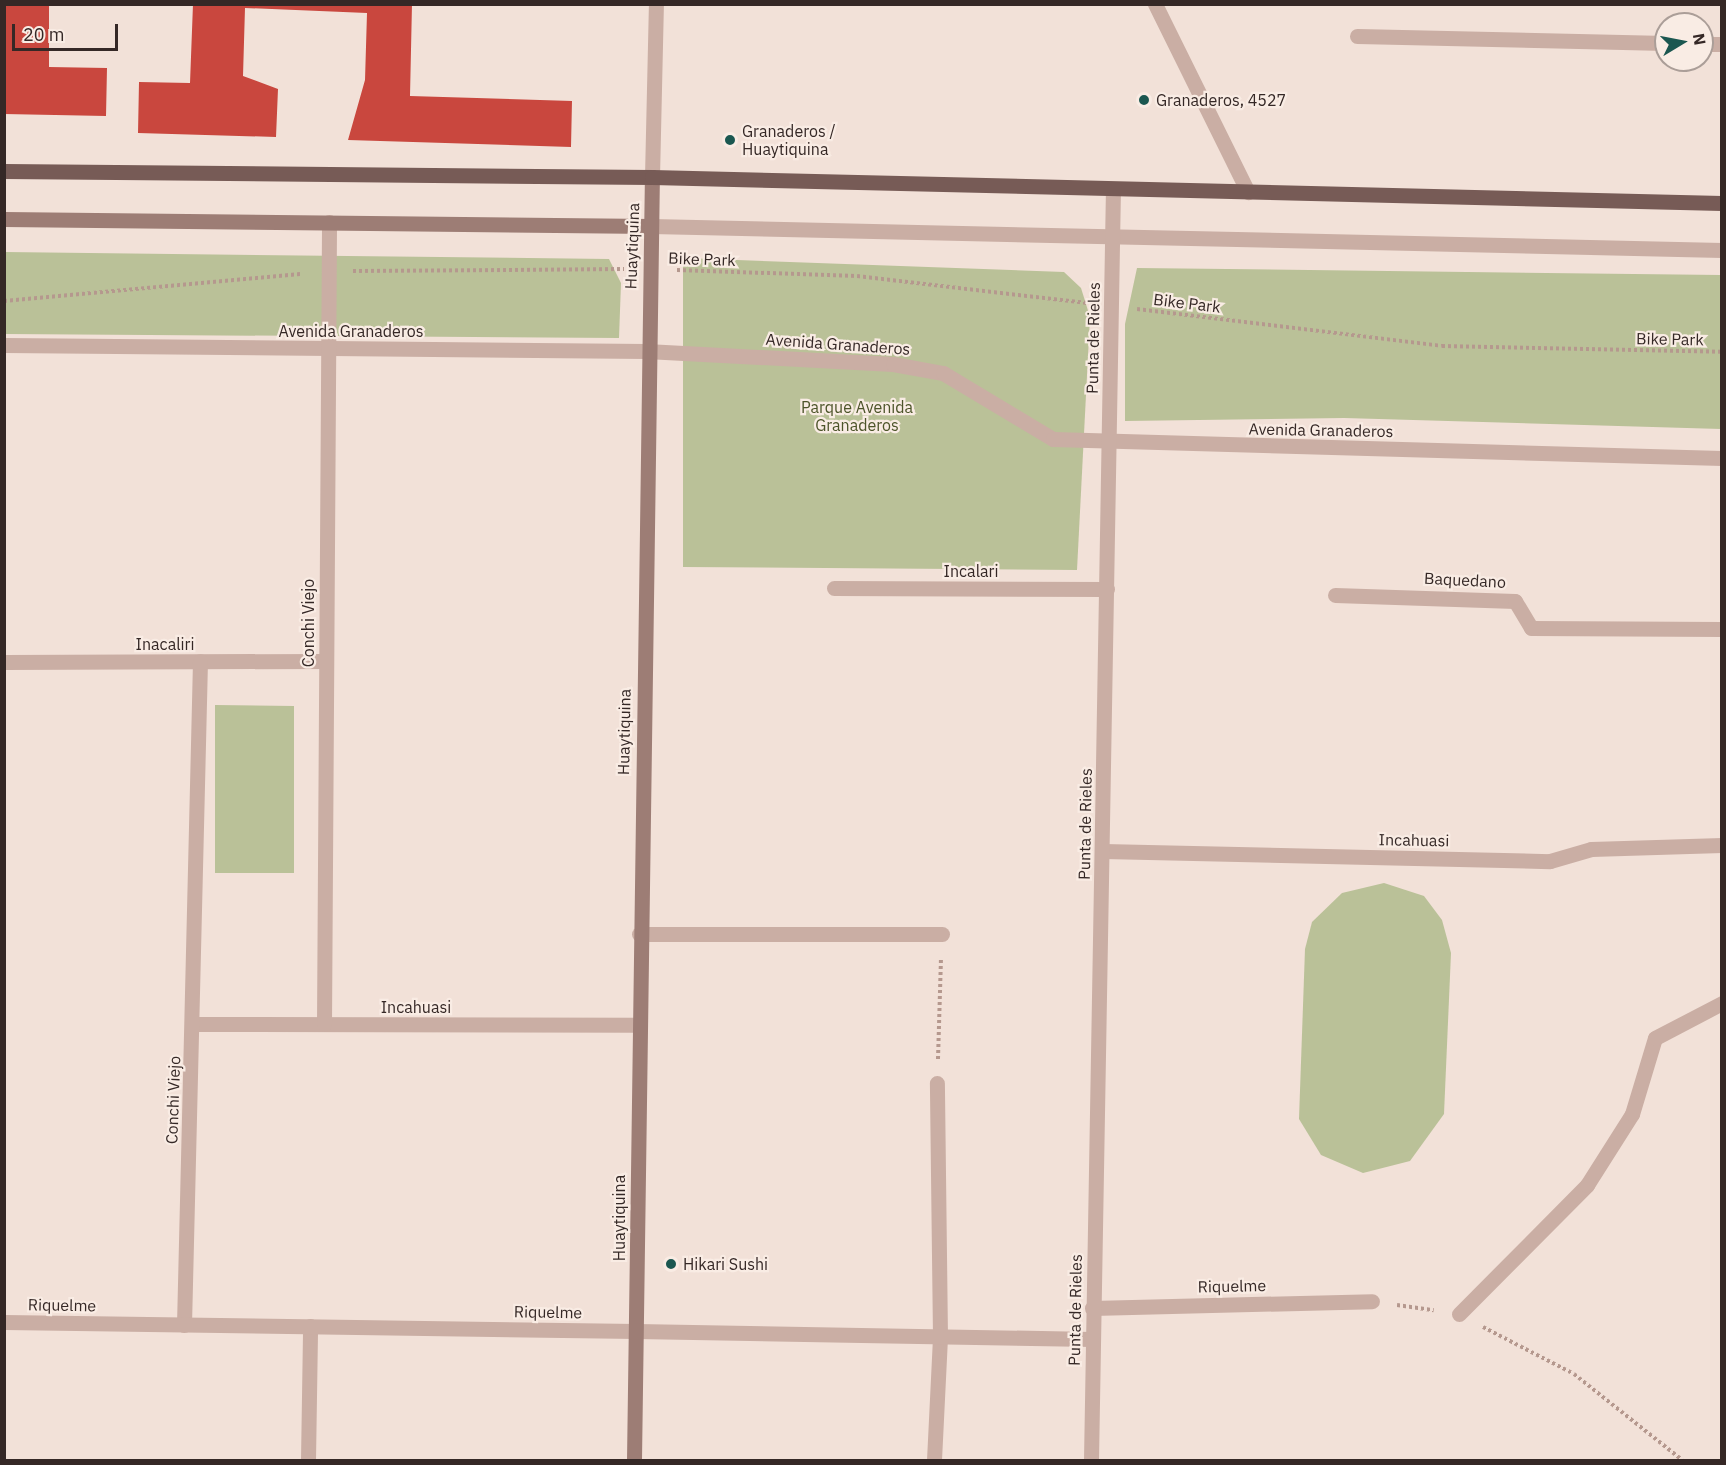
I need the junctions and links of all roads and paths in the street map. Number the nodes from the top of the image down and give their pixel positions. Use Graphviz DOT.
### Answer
graph roads {
  1 [pos="656,4"];
  2 [pos="1155,4"];
  3 [pos="1357,36"];
  4 [pos="1654,43"];
  5 [pos="4,171"];
  6 [pos="652,177"];
  7 [pos="1113,189"];
  8 [pos="1248,192"];
  9 [pos="1722,203"];
  10 [pos="4,219"];
  11 [pos="329,222"];
  12 [pos="651,226"];
  13 [pos="1113,234"];
  14 [pos="1722,250"];
  15 [pos="650,269"];
  16 [pos="1112,306"];
  17 [pos="4,345"];
  18 [pos="328,349"];
  19 [pos="646,351"];
  20 [pos="1722,352"];
  21 [pos="1110,444"];
  22 [pos="1722,458"];
  23 [pos="834,588"];
  24 [pos="1107,589"];
  25 [pos="1335,595"];
  26 [pos="1722,629"];
  27 [pos="326,661"];
  28 [pos="4,662"];
  29 [pos="200,662"];
  30 [pos="1722,845"];
  31 [pos="1103,851"];
  32 [pos="639,934"];
  33 [pos="942,934"];
  34 [pos="1722,1003"];
  35 [pos="194,1024"];
  36 [pos="324,1024"];
  37 [pos="638,1025"];
  38 [pos="938,1083"];
  39 [pos="1372,1301"];
  40 [pos="1092,1308"];
  41 [pos="1459,1314"];
  42 [pos="4,1322"];
  43 [pos="183,1324"];
  44 [pos="310,1326"];
  45 [pos="636,1331"];
  46 [pos="940,1337"];
  47 [pos="1092,1339"];
  48 [pos="308,1461"];
  49 [pos="634,1461"];
  50 [pos="934,1461"];
  51 [pos="1091,1461"];
  52 [pos="1682,1461"];
  1 -- 6 [label="street, Huaytiquina"];
  2 -- 8 [label="street"];
  3 -- 4 [label="street"];
  5 -- 6 [label="main road"];
  6 -- 7 [label="main road"];
  6 -- 12 [label="main road, Huaytiquina"];
  7 -- 8 [label="main road"];
  7 -- 13 [label="street, Punta de Rieles"];
  8 -- 9 [label="main road"];
  10 -- 11 [label="main road"];
  11 -- 12 [label="main road"];
  11 -- 18 [label="street, Conchi Viejo"];
  12 -- 13 [label="street"];
  12 -- 15 [label="main road, Huaytiquina"];
  13 -- 14 [label="street"];
  13 -- 16 [label="street, Punta de Rieles"];
  15 -- 16 [label="path, Bike Park"];
  15 -- 19 [label="main road, Huaytiquina"];
  16 -- 20 [label="path, Bike Park"];
  16 -- 21 [label="street, Punta de Rieles"];
  17 -- 18 [label="street, Avenida Granaderos"];
  18 -- 19 [label="street, Avenida Granaderos"];
  18 -- 27 [label="street, Conchi Viejo"];
  19 -- 21 [label="street, Avenida Granaderos"];
  19 -- 32 [label="main road, Huaytiquina"];
  21 -- 22 [label="street, Avenida Granaderos"];
  21 -- 24 [label="street, Punta de Rieles"];
  23 -- 24 [label="street, Incalari"];
  24 -- 31 [label="street, Punta de Rieles"];
  25 -- 26 [label="street, Baquedano"];
  27 -- 29 [label="street, Inacaliri"];
  27 -- 36 [label="street, Conchi Viejo"];
  28 -- 29 [label="street, Inacaliri"];
  29 -- 35 [label="street, Conchi Viejo"];
  30 -- 31 [label="street, Incahuasi"];
  31 -- 40 [label="street, Punta de Rieles"];
  32 -- 33 [label="street"];
  32 -- 37 [label="main road, Huaytiquina"];
  33 -- 38 [label="path"];
  34 -- 41 [label="street"];
  35 -- 36 [label="street, Incahuasi"];
  35 -- 43 [label="street, Conchi Viejo"];
  36 -- 37 [label="street, Incahuasi"];
  37 -- 45 [label="main road, Huaytiquina"];
  38 -- 46 [label="street"];
  39 -- 40 [label="street, Riquelme"];
  39 -- 41 [label="path"];
  40 -- 47 [label="street, Punta de Rieles"];
  41 -- 52 [label="path"];
  42 -- 43 [label="street, Riquelme"];
  43 -- 44 [label="street, Riquelme"];
  44 -- 45 [label="street, Riquelme"];
  44 -- 48 [label="street"];
  45 -- 46 [label="street, Riquelme"];
  45 -- 49 [label="main road, Huaytiquina"];
  46 -- 47 [label="street, Riquelme"];
  46 -- 50 [label="street"];
  47 -- 51 [label="street, Punta de Rieles"];
}
